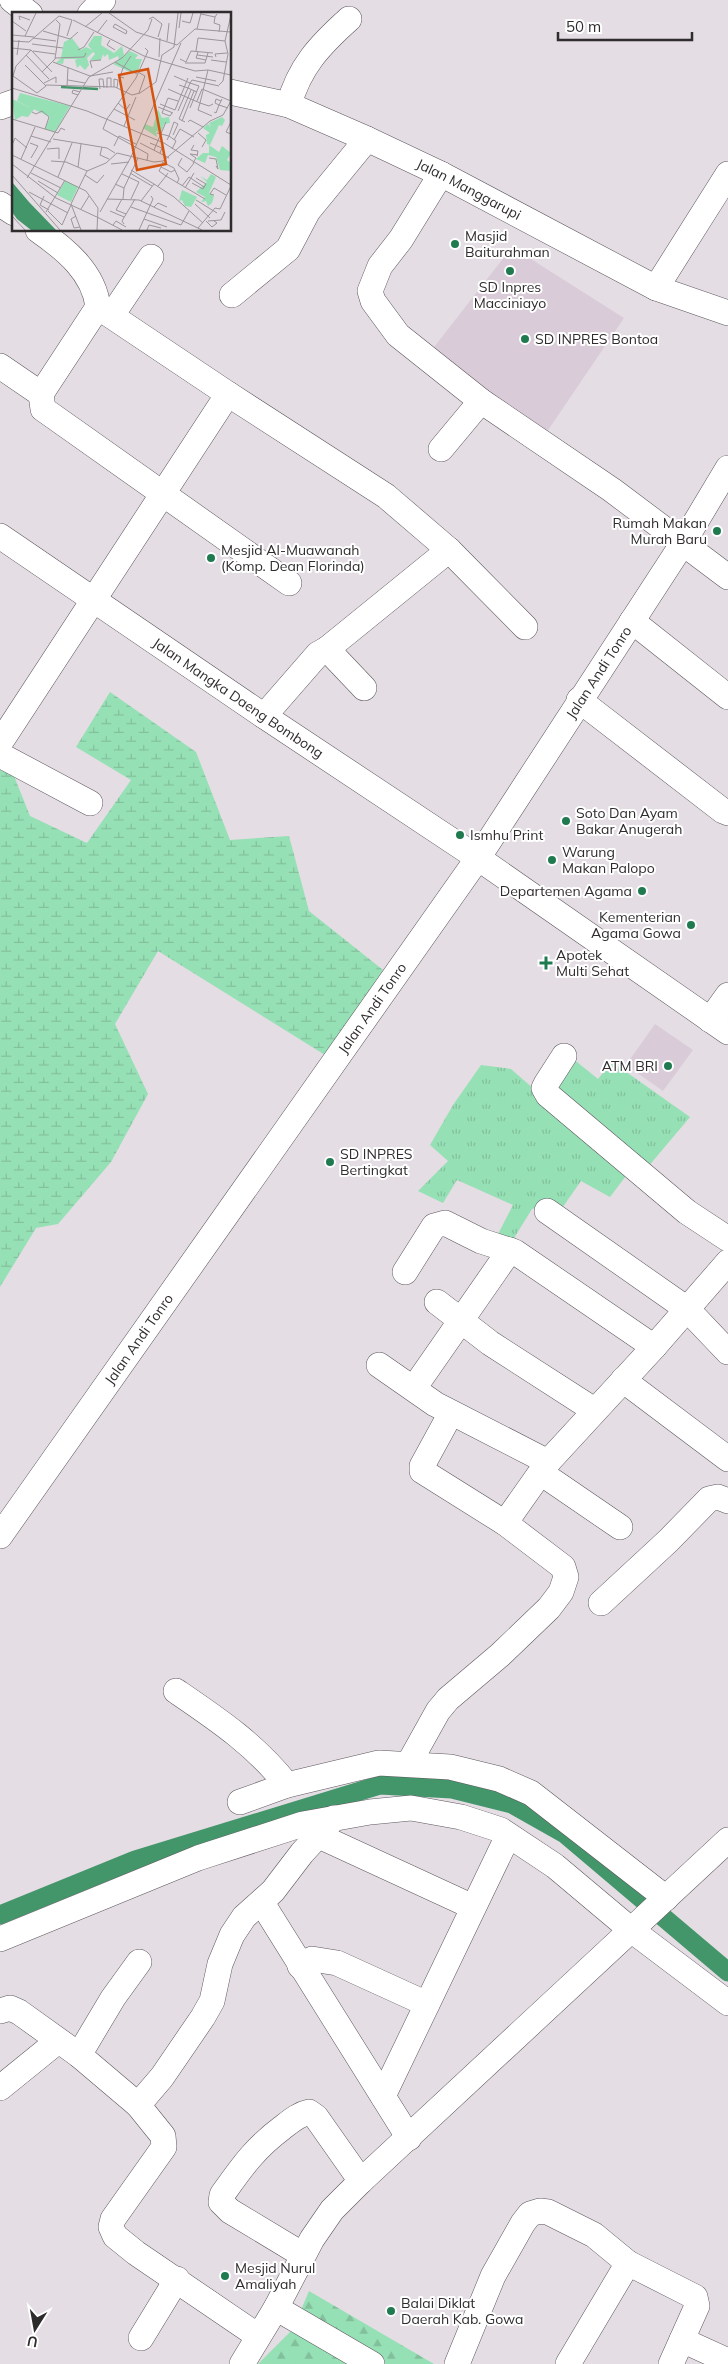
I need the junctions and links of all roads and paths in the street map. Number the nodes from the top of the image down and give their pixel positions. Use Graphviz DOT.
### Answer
graph roads {
  1 [pos="12,0"];
  2 [pos="103,0"];
  3 [pos="27,12"];
  4 [pos="92,12"];
  5 [pos="349,19"];
  6 [pos="231,92"];
  7 [pos="12,103"];
  8 [pos="289,105"];
  9 [pos="0,107"];
  10 [pos="367,139"];
  11 [pos="441,174"];
  12 [pos="728,174"];
  13 [pos="0,204"];
  14 [pos="12,212"];
  15 [pos="39,231"];
  16 [pos="151,257"];
  17 [pos="656,288"];
  18 [pos="232,295"];
  19 [pos="105,311"];
  20 [pos="728,312"];
  21 [pos="0,366"];
  22 [pos="41,394"];
  23 [pos="228,394"];
  24 [pos="481,401"];
  25 [pos="441,449"];
  26 [pos="728,468"];
  27 [pos="161,494"];
  28 [pos="0,536"];
  29 [pos="683,543"];
  30 [pos="449,550"];
  31 [pos="728,578"];
  32 [pos="289,583"];
  33 [pos="95,600"];
  34 [pos="632,621"];
  35 [pos="526,627"];
  36 [pos="327,649"];
  37 [pos="364,688"];
  38 [pos="728,697"];
  39 [pos="579,700"];
  40 [pos="264,716"];
  41 [pos="0,743"];
  42 [pos="0,755"];
  43 [pos="90,803"];
  44 [pos="728,813"];
  45 [pos="478,858"];
  46 [pos="728,995"];
  47 [pos="719,1026"];
  48 [pos="564,1056"];
  49 [pos="547,1211"];
  50 [pos="728,1239"];
  51 [pos="510,1250"];
  52 [pos="728,1262"];
  53 [pos="405,1272"];
  54 [pos="437,1302"];
  55 [pos="687,1309"];
  56 [pos="460,1320"];
  57 [pos="654,1347"];
  58 [pos="728,1352"];
  59 [pos="379,1365"];
  60 [pos="623,1380"];
  61 [pos="414,1388"];
  62 [pos="594,1410"];
  63 [pos="452,1413"];
  64 [pos="728,1459"];
  65 [pos="544,1467"];
  66 [pos="728,1501"];
  67 [pos="505,1523"];
  68 [pos="620,1527"];
  69 [pos="0,1536"];
  70 [pos="601,1603"];
  71 [pos="176,1691"];
  72 [pos="409,1764"];
  73 [pos="287,1785"];
  74 [pos="240,1802"];
  75 [pos="327,1827"];
  76 [pos="506,1840"];
  77 [pos="728,1840"];
  78 [pos="663,1901"];
  79 [pos="262,1903"];
  80 [pos="473,1907"];
  81 [pos="635,1926"];
  82 [pos="0,1939"];
  83 [pos="139,1962"];
  84 [pos="300,1966"];
  85 [pos="728,2003"];
  86 [pos="427,2004"];
  87 [pos="0,2011"];
  88 [pos="58,2041"];
  89 [pos="79,2055"];
  90 [pos="0,2088"];
  91 [pos="383,2096"];
  92 [pos="138,2105"];
  93 [pos="410,2138"];
  94 [pos="361,2181"];
  95 [pos="303,2255"];
  96 [pos="628,2263"];
  97 [pos="177,2279"];
  98 [pos="276,2308"];
  99 [pos="258,2336"];
  100 [pos="141,2338"];
  101 [pos="682,2340"];
  102 [pos="727,2357"];
  103 [pos="242,2364"];
  104 [pos="372,2364"];
  105 [pos="458,2364"];
  106 [pos="568,2364"];
  107 [pos="671,2364"];
  1 -- 3 [label="street"];
  2 -- 4 [label="street"];
  5 -- 8 [label="street"];
  6 -- 8 [label="street, Jalan Manggarupi"];
  7 -- 9 [label="street"];
  8 -- 10 [label="street, Jalan Manggarupi"];
  10 -- 11 [label="street, Jalan Manggarupi"];
  10 -- 18 [label="street"];
  11 -- 17 [label="street, Jalan Manggarupi"];
  11 -- 24 [label="street"];
  12 -- 17 [label="street"];
  13 -- 14 [label="street"];
  15 -- 19 [label="street"];
  16 -- 19 [label="street"];
  17 -- 20 [label="street, Jalan Manggarupi"];
  19 -- 22 [label="street"];
  19 -- 23 [label="street"];
  21 -- 22 [label="street"];
  22 -- 27 [label="street"];
  23 -- 27 [label="street"];
  23 -- 30 [label="street"];
  24 -- 25 [label="street"];
  24 -- 29 [label="street"];
  26 -- 29 [label="street, Jalan Andi Tonro"];
  27 -- 32 [label="street"];
  27 -- 33 [label="street"];
  28 -- 33 [label="street, Jalan Mangka Daeng Bombong"];
  29 -- 31 [label="street"];
  29 -- 34 [label="street, Jalan Andi Tonro"];
  30 -- 35 [label="street"];
  30 -- 36 [label="street"];
  33 -- 40 [label="street, Jalan Mangka Daeng Bombong"];
  33 -- 41 [label="street"];
  34 -- 38 [label="street"];
  34 -- 39 [label="street, Jalan Andi Tonro"];
  36 -- 37 [label="street"];
  36 -- 40 [label="street"];
  39 -- 44 [label="street"];
  39 -- 45 [label="street, Jalan Andi Tonro"];
  40 -- 45 [label="street, Jalan Mangka Daeng Bombong"];
  42 -- 43 [label="street"];
  45 -- 47 [label="street, Jalan Mangka Daeng Bombong"];
  45 -- 69 [label="street, Jalan Andi Tonro"];
  46 -- 47 [label="street"];
  48 -- 50 [label="street"];
  49 -- 55 [label="street"];
  51 -- 53 [label="street"];
  51 -- 56 [label="street"];
  51 -- 57 [label="street"];
  52 -- 55 [label="street"];
  54 -- 56 [label="street"];
  55 -- 57 [label="street"];
  55 -- 58 [label="street"];
  56 -- 61 [label="street"];
  56 -- 62 [label="street"];
  57 -- 60 [label="street"];
  59 -- 61 [label="street"];
  60 -- 62 [label="street"];
  60 -- 64 [label="street"];
  61 -- 63 [label="street"];
  62 -- 65 [label="street"];
  63 -- 65 [label="street"];
  63 -- 67 [label="street"];
  65 -- 67 [label="street"];
  65 -- 68 [label="street"];
  66 -- 70 [label="street"];
  67 -- 72 [label="street"];
  71 -- 73 [label="street"];
  72 -- 73 [label="street"];
  72 -- 78 [label="street"];
  73 -- 74 [label="street"];
  75 -- 79 [label="street"];
  75 -- 80 [label="street"];
  75 -- 81 [label="street"];
  75 -- 82 [label="street"];
  76 -- 80 [label="street"];
  77 -- 78 [label="street"];
  78 -- 81 [label="street"];
  79 -- 84 [label="street"];
  79 -- 92 [label="street"];
  80 -- 86 [label="street"];
  81 -- 85 [label="street"];
  81 -- 93 [label="street"];
  83 -- 89 [label="street"];
  84 -- 86 [label="street"];
  84 -- 91 [label="street"];
  86 -- 91 [label="street"];
  87 -- 88 [label="street"];
  88 -- 89 [label="street"];
  88 -- 90 [label="street"];
  89 -- 92 [label="street"];
  91 -- 93 [label="street"];
  92 -- 97 [label="street"];
  93 -- 94 [label="street"];
  94 -- 95 [label="street"];
  94 -- 95 [label="street"];
  95 -- 98 [label="street"];
  96 -- 101 [label="street"];
  96 -- 105 [label="street"];
  96 -- 106 [label="street"];
  97 -- 99 [label="street"];
  97 -- 100 [label="street"];
  98 -- 99 [label="street"];
  98 -- 104 [label="street"];
  99 -- 103 [label="street"];
  101 -- 102 [label="street"];
  101 -- 107 [label="street"];
}
